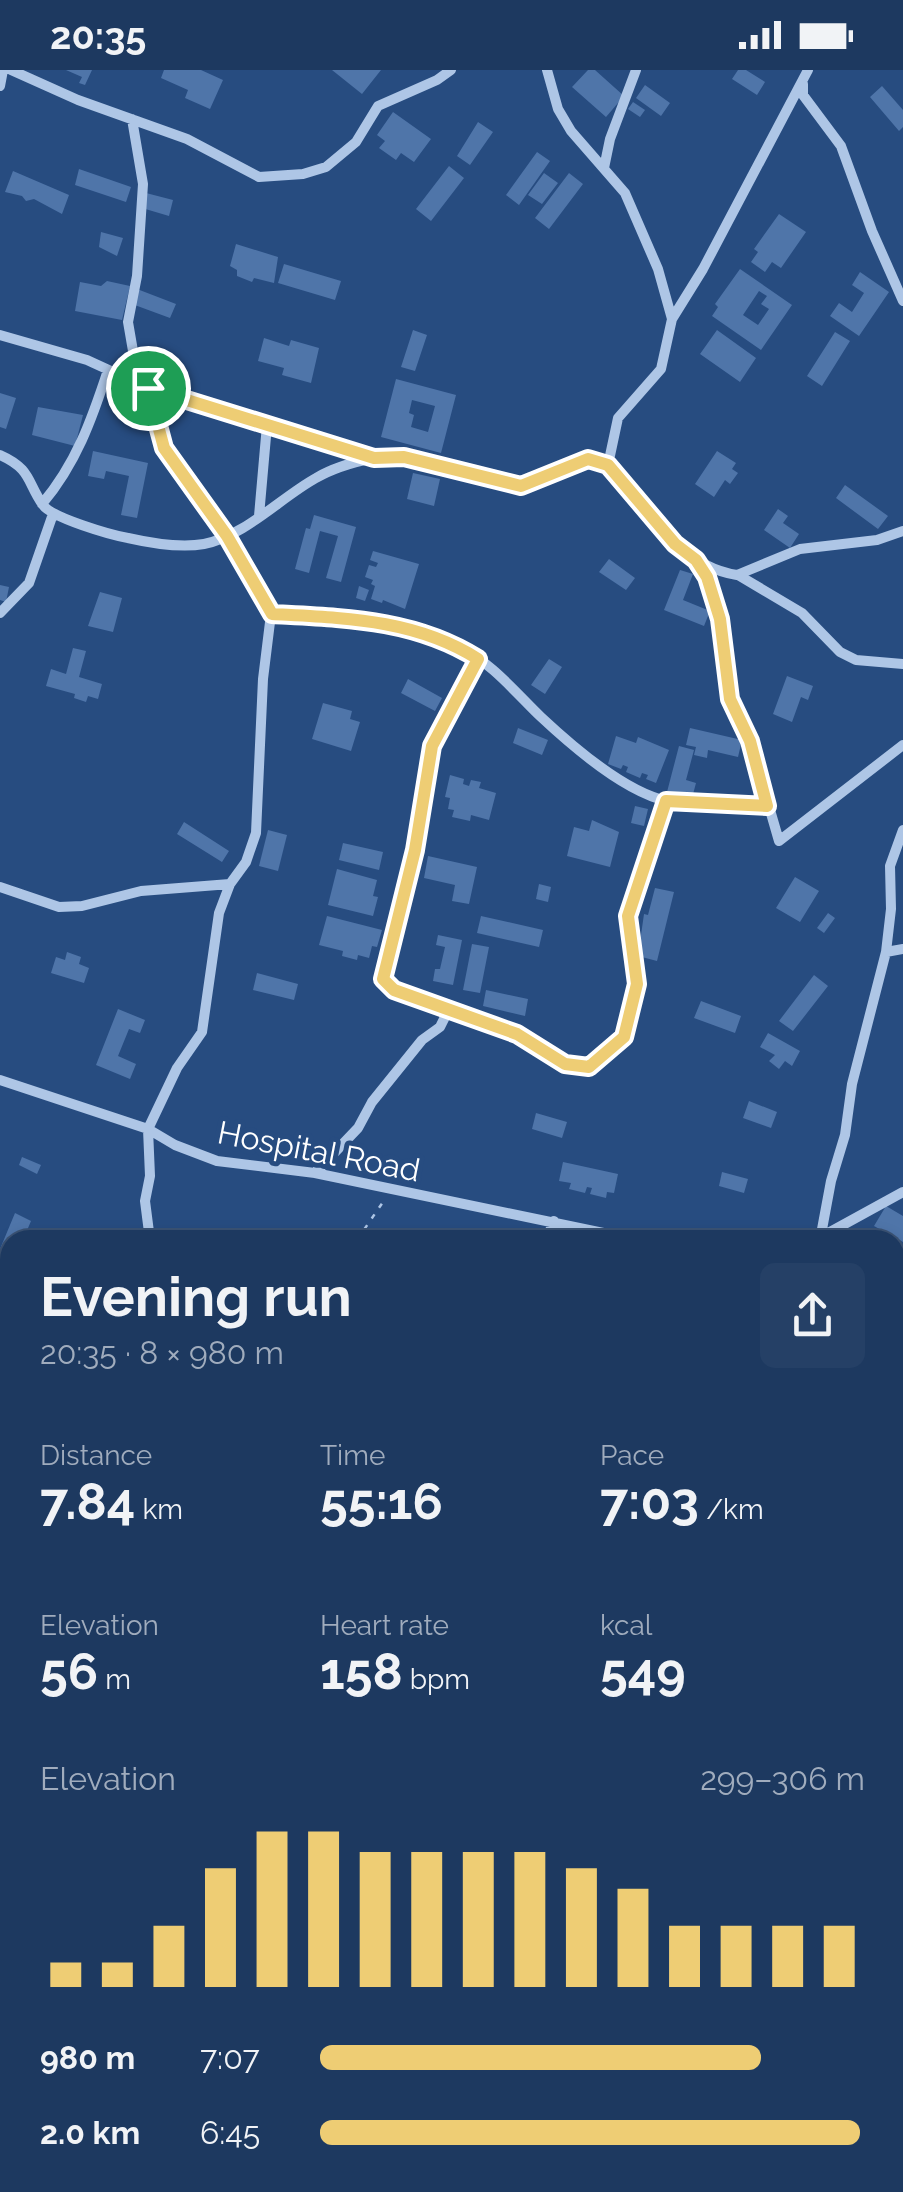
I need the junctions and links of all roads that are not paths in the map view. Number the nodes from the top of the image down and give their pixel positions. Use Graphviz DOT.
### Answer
graph roads {
  1 [pos="2,70"];
  2 [pos="11,70"];
  3 [pos="450,70"];
  4 [pos="547,70"];
  5 [pos="636,70"];
  6 [pos="808,70"];
  7 [pos="802,82"];
  8 [pos="0,86"];
  9 [pos="132,119"];
  10 [pos="604,168"];
  11 [pos="903,301"];
  12 [pos="672,320"];
  13 [pos="0,335"];
  14 [pos="108,370"];
  15 [pos="130,380"];
  16 [pos="148,388"];
  17 [pos="267,425"];
  18 [pos="0,455"];
  19 [pos="374,458"];
  20 [pos="608,465"];
  21 [pos="42,504"];
  22 [pos="53,514"];
  23 [pos="259,516"];
  24 [pos="903,531"];
  25 [pos="227,536"];
  26 [pos="696,560"];
  27 [pos="737,575"];
  28 [pos="0,612"];
  29 [pos="272,614"];
  30 [pos="478,659"];
  31 [pos="903,664"];
  32 [pos="903,745"];
  33 [pos="666,801"];
  34 [pos="767,806"];
  35 [pos="903,830"];
  36 [pos="230,884"];
  37 [pos="0,887"];
  38 [pos="903,949"];
  39 [pos="886,952"];
  40 [pos="448,1011"];
  41 [pos="0,1080"];
  42 [pos="148,1129"];
  43 [pos="314,1173"];
  44 [pos="903,1192"];
  45 [pos="554,1221"];
  46 [pos="149,1230"];
  47 [pos="550,1230"];
  48 [pos="593,1230"];
  49 [pos="823,1230"];
  50 [pos="837,1230"];
  1 -- 8 [label="street"];
  2 -- 9 [label="street"];
  3 -- 9 [label="street"];
  4 -- 10 [label="street"];
  5 -- 10 [label="street"];
  6 -- 7 [label="street"];
  7 -- 11 [label="street"];
  7 -- 12 [label="street"];
  9 -- 15 [label="street"];
  10 -- 12 [label="street"];
  12 -- 20 [label="street"];
  13 -- 14 [label="street"];
  14 -- 15 [label="street"];
  14 -- 21 [label="street"];
  15 -- 16 [label="street"];
  16 -- 17 [label="street"];
  16 -- 25 [label="street"];
  17 -- 19 [label="street"];
  17 -- 23 [label="street"];
  18 -- 21 [label="street"];
  19 -- 20 [label="street"];
  19 -- 23 [label="street"];
  20 -- 26 [label="street"];
  21 -- 22 [label="street"];
  22 -- 25 [label="street"];
  22 -- 28 [label="street"];
  23 -- 25 [label="street"];
  24 -- 27 [label="street"];
  25 -- 29 [label="street"];
  26 -- 27 [label="street"];
  26 -- 34 [label="street"];
  27 -- 31 [label="street"];
  29 -- 30 [label="street"];
  29 -- 36 [label="street"];
  30 -- 33 [label="street"];
  30 -- 40 [label="street"];
  32 -- 34 [label="street"];
  33 -- 34 [label="street"];
  33 -- 40 [label="street"];
  35 -- 39 [label="street"];
  36 -- 37 [label="street"];
  36 -- 42 [label="street"];
  38 -- 39 [label="street"];
  39 -- 49 [label="street"];
  40 -- 43 [label="street"];
  41 -- 42 [label="street, Hospital Road"];
  42 -- 43 [label="street, Hospital Road"];
  42 -- 46 [label="street"];
  43 -- 45 [label="street, Hospital Road"];
  44 -- 50 [label="street"];
  45 -- 47 [label="street"];
  45 -- 48 [label="street, Hospital Road"];
}
